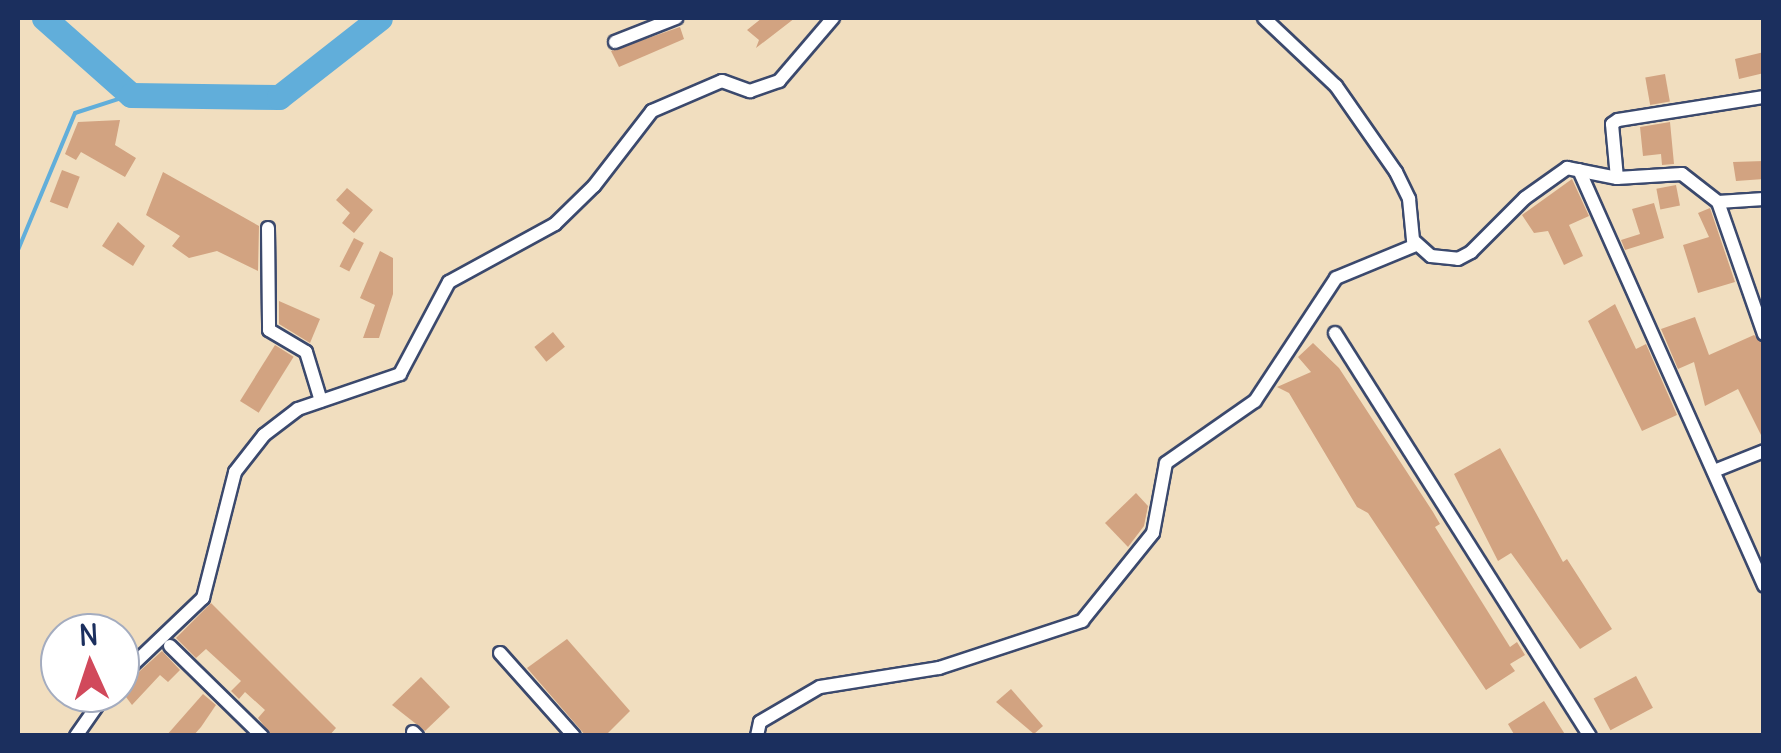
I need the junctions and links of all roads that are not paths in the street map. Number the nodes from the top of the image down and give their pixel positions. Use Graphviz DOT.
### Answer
graph roads {
  1 [pos="676,18"];
  2 [pos="833,18"];
  3 [pos="1264,18"];
  4 [pos="615,42"];
  5 [pos="1764,97"];
  6 [pos="1579,170"];
  7 [pos="1617,178"];
  8 [pos="1764,200"];
  9 [pos="1718,202"];
  10 [pos="268,228"];
  11 [pos="1416,245"];
  12 [pos="1334,334"];
  13 [pos="1764,334"];
  14 [pos="321,401"];
  15 [pos="1764,451"];
  16 [pos="1714,471"];
  17 [pos="1764,586"];
  18 [pos="170,646"];
  19 [pos="500,653"];
  20 [pos="140,659"];
  21 [pos="92,713"];
  22 [pos="76,736"];
  23 [pos="262,736"];
  24 [pos="574,736"];
  25 [pos="757,736"];
  26 [pos="1590,736"];
  1 -- 4 [label="street"];
  2 -- 14 [label="street"];
  3 -- 11 [label="street"];
  5 -- 7 [label="street"];
  6 -- 7 [label="street"];
  6 -- 11 [label="street"];
  6 -- 16 [label="street"];
  7 -- 9 [label="street"];
  8 -- 9 [label="street"];
  9 -- 13 [label="street"];
  10 -- 14 [label="street"];
  11 -- 25 [label="street"];
  12 -- 26 [label="street"];
  14 -- 20 [label="street"];
  15 -- 16 [label="street"];
  16 -- 17 [label="street"];
  18 -- 23 [label="street"];
  19 -- 24 [label="street"];
  21 -- 22 [label="street"];
}
